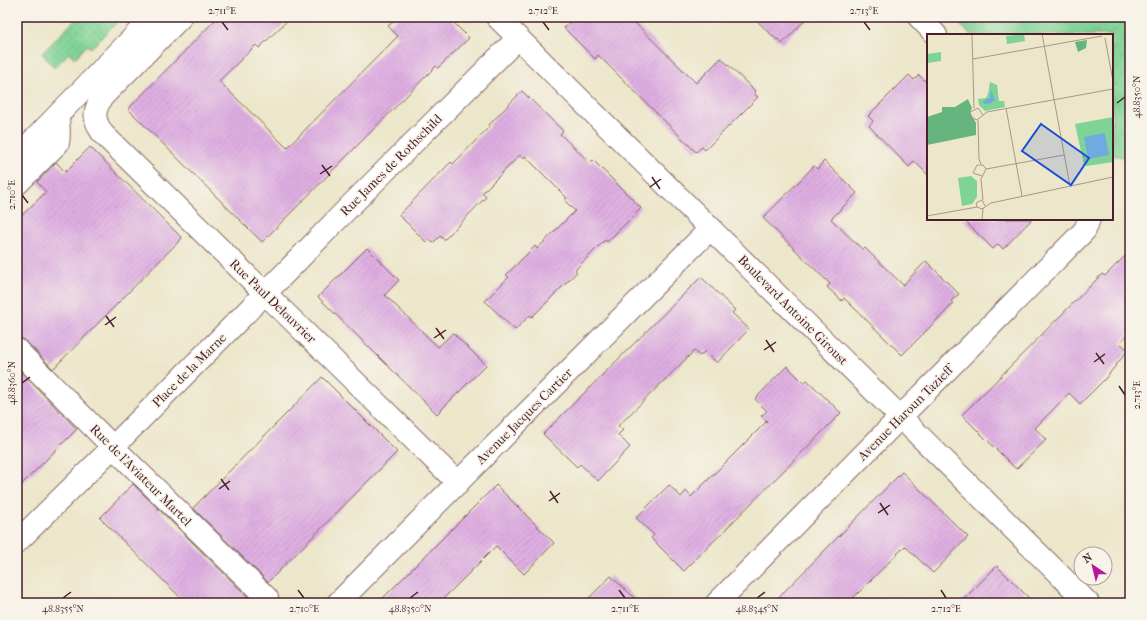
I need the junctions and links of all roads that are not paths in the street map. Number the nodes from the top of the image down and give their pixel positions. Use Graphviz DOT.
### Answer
graph roads {
  1 [pos="153,17"];
  2 [pos="181,17"];
  3 [pos="497,17"];
  4 [pos="919,17"];
  5 [pos="935,34"];
  6 [pos="518,38"];
  7 [pos="58,115"];
  8 [pos="17,157"];
  9 [pos="17,184"];
  10 [pos="1089,220"];
  11 [pos="711,228"];
  12 [pos="265,294"];
  13 [pos="17,350"];
  14 [pos="901,417"];
  15 [pos="113,447"];
  16 [pos="458,483"];
  17 [pos="17,542"];
  18 [pos="267,598"];
  19 [pos="338,603"];
  20 [pos="717,603"];
  21 [pos="1088,603"];
  1 -- 7 [label="street"];
  2 -- 12 [label="street, Rue Paul Delouvrier"];
  3 -- 6 [label="street, Boulevard Antoine Giroust"];
  4 -- 5 [label="street"];
  6 -- 11 [label="street, Boulevard Antoine Giroust"];
  6 -- 12 [label="street, Rue James de Rothschild"];
  7 -- 8 [label="street"];
  7 -- 9 [label="street"];
  10 -- 14 [label="street, Avenue Haroun Tazieff"];
  11 -- 14 [label="street, Boulevard Antoine Giroust"];
  11 -- 16 [label="street, Avenue Jacques Cartier"];
  12 -- 15 [label="street, Place de la Marne"];
  12 -- 16 [label="street, Rue Paul Delouvrier"];
  13 -- 15 [label="street, Rue de l'Aviateur Martel"];
  14 -- 20 [label="street, Avenue Haroun Tazieff"];
  14 -- 21 [label="street, Boulevard Antoine Giroust"];
  15 -- 17 [label="street, Place de la Marne"];
  15 -- 18 [label="street, Rue de l'Aviateur Martel"];
  16 -- 19 [label="street, Avenue Jacques Cartier"];
}
